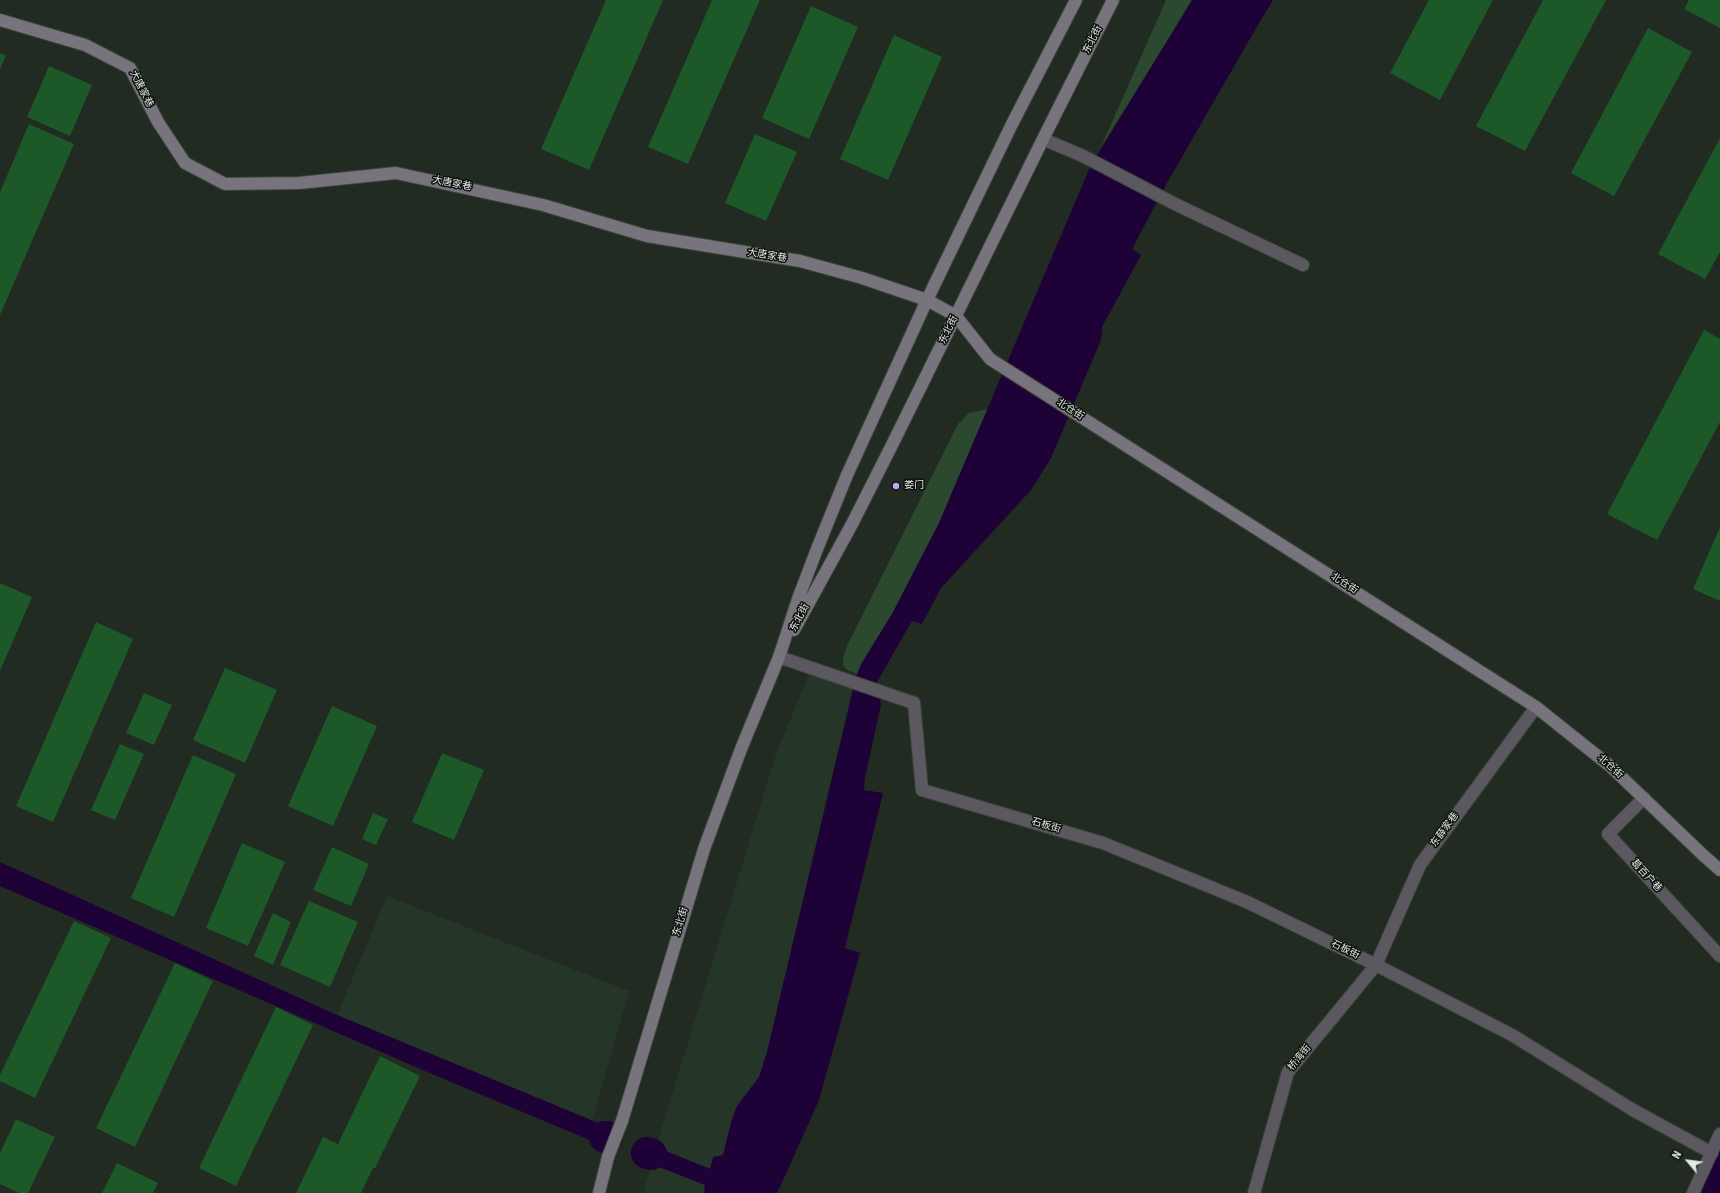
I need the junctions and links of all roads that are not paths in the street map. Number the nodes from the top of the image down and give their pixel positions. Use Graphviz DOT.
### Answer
graph roads {
  1 [pos="1076,0"];
  2 [pos="1113,0"];
  3 [pos="0,20"];
  4 [pos="1042,139"];
  5 [pos="1303,266"];
  6 [pos="927,300"];
  7 [pos="956,316"];
  8 [pos="779,657"];
  9 [pos="1536,707"];
  10 [pos="1644,798"];
  11 [pos="1720,870"];
  12 [pos="1720,956"];
  13 [pos="1376,966"];
  14 [pos="1720,1134"];
  15 [pos="1712,1153"];
  16 [pos="598,1193"];
  17 [pos="1254,1193"];
  18 [pos="1693,1193"];
  1 -- 6 [label="main road, 东北街"];
  2 -- 4 [label="main road, 东北街"];
  3 -- 6 [label="main road, 大唐家巷"];
  4 -- 5 [label="street"];
  4 -- 7 [label="main road, 东北街"];
  6 -- 7 [label="main road, 大唐家巷"];
  6 -- 8 [label="main road, 东北街"];
  7 -- 8 [label="main road, 东北街"];
  7 -- 9 [label="main road, 北仓街"];
  8 -- 13 [label="street, 石板街"];
  8 -- 16 [label="main road, 东北街"];
  9 -- 10 [label="main road, 北仓街"];
  9 -- 13 [label="street, 东薛家巷"];
  10 -- 11 [label="main road, 北仓街"];
  10 -- 12 [label="street, 葛百户巷"];
  13 -- 15 [label="street"];
  13 -- 17 [label="street, 桥湾街"];
  14 -- 15 [label="street"];
  15 -- 18 [label="street"];
}
